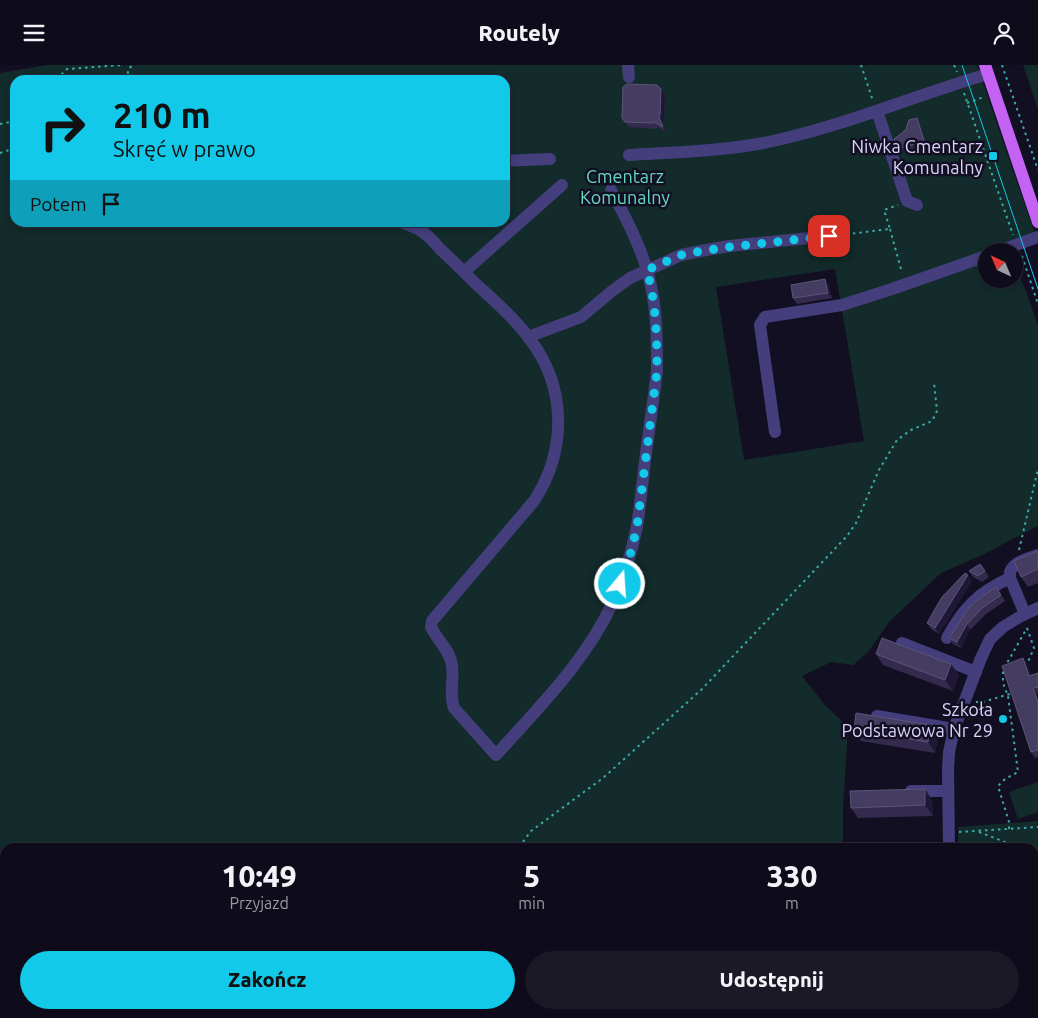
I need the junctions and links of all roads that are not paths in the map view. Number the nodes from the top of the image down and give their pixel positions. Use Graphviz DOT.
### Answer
graph roads {
  1 [pos="986,69"];
  2 [pos="876,111"];
  3 [pos="629,155"];
  4 [pos="550,159"];
  5 [pos="510,161"];
  6 [pos="562,185"];
  7 [pos="611,190"];
  8 [pos="912,203"];
  9 [pos="1038,222"];
  10 [pos="412,227"];
  11 [pos="829,236"];
  12 [pos="1038,237"];
  13 [pos="1023,243"];
  14 [pos="978,259"];
  15 [pos="647,270"];
  16 [pos="465,271"];
  17 [pos="528,337"];
  18 [pos="775,433"];
  19 [pos="1038,555"];
  20 [pos="1010,578"];
  21 [pos="1038,608"];
  22 [pos="1025,618"];
  23 [pos="947,638"];
  24 [pos="902,643"];
  25 [pos="976,672"];
  26 [pos="877,716"];
  27 [pos="954,729"];
  28 [pos="948,791"];
  29 [pos="903,792"];
  30 [pos="949,843"];
  1 -- 2 [label="street"];
  1 -- 9 [label="main road"];
  2 -- 3 [label="street"];
  2 -- 8 [label="street"];
  4 -- 5 [label="street"];
  6 -- 16 [label="street"];
  7 -- 15 [label="street"];
  10 -- 17 [label="street"];
  11 -- 15 [label="street"];
  12 -- 13 [label="street"];
  14 -- 18 [label="street"];
  15 -- 17 [label="street"];
  15 -- 17 [label="street"];
  19 -- 20 [label="street"];
  20 -- 22 [label="street"];
  20 -- 23 [label="street"];
  21 -- 22 [label="street"];
  22 -- 25 [label="street"];
  24 -- 25 [label="street"];
  25 -- 27 [label="street"];
  26 -- 27 [label="street"];
  27 -- 28 [label="street"];
  28 -- 29 [label="street"];
  28 -- 30 [label="street"];
}
